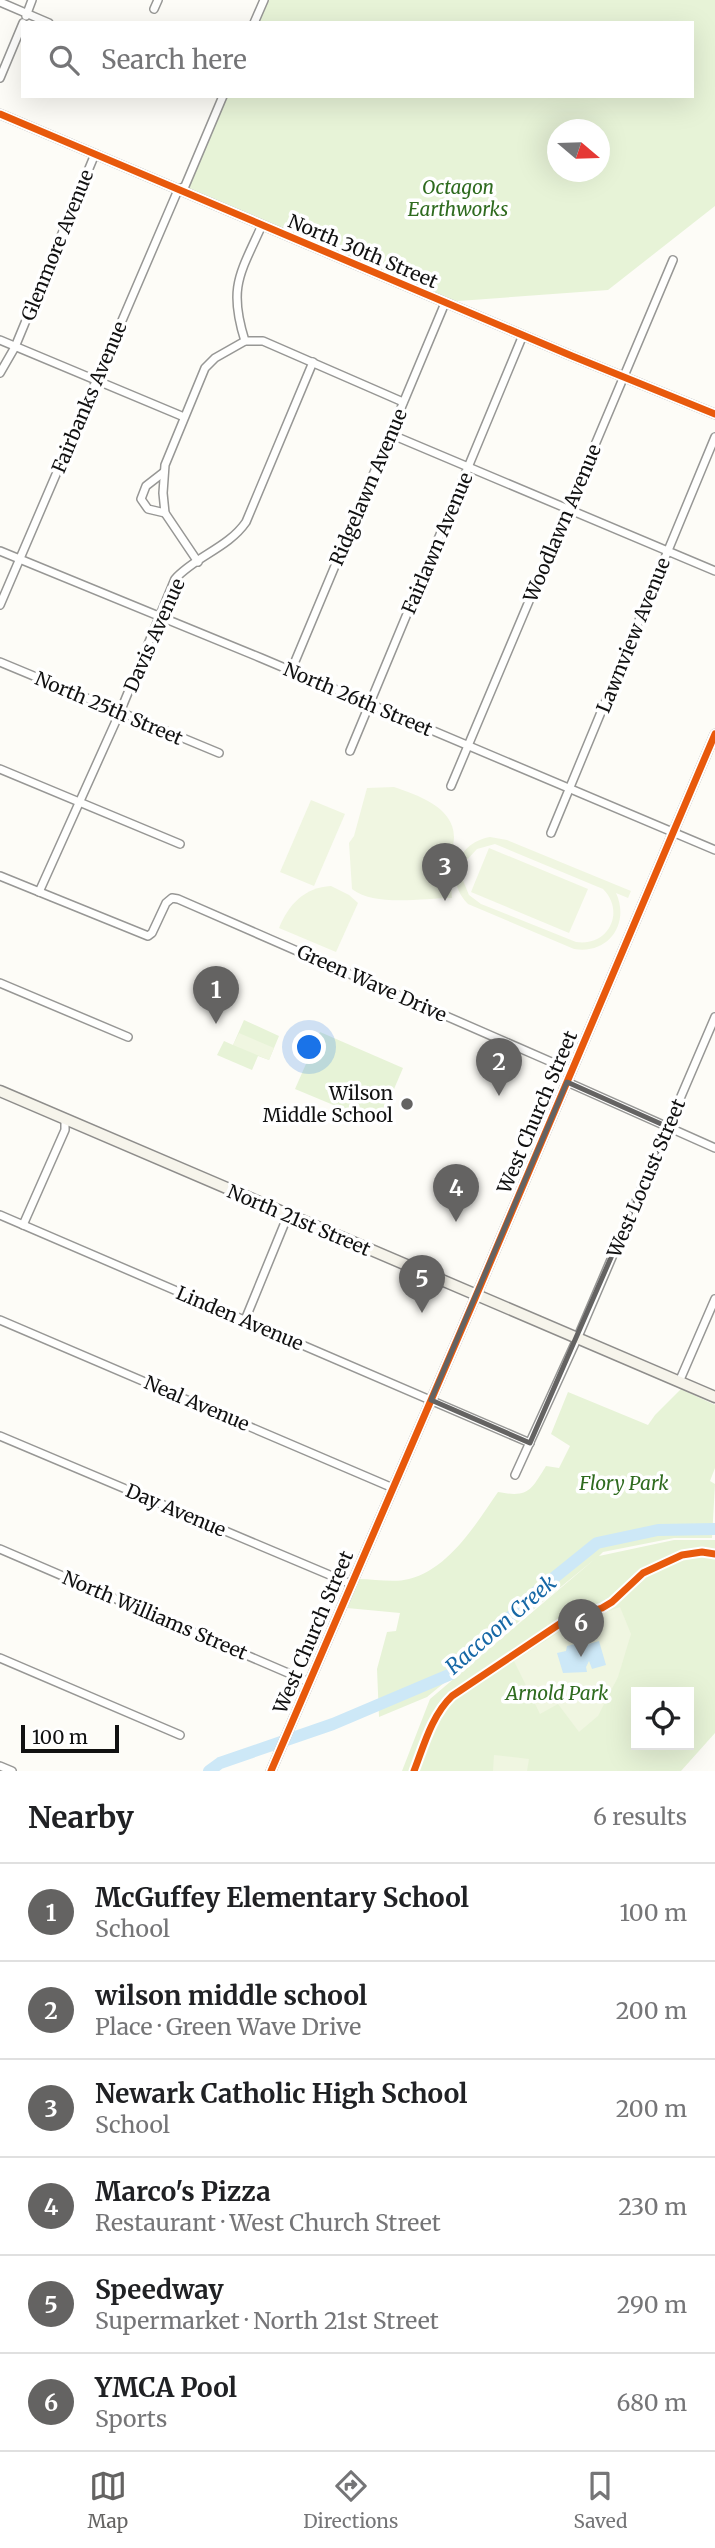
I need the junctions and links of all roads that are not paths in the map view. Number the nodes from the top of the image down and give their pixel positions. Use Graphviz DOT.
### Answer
graph roads {
  1 [pos="32,0"];
  2 [pos="158,0"];
  3 [pos="264,0"];
  4 [pos="0,2"];
  5 [pos="154,9"];
  6 [pos="27,13"];
  7 [pos="24,21"];
  8 [pos="45,21"];
  9 [pos="255,21"];
  10 [pos="21,28"];
  11 [pos="0,78"];
  12 [pos="222,98"];
  13 [pos="0,114"];
  14 [pos="95,154"];
  15 [pos="178,190"];
  16 [pos="262,225"];
  17 [pos="673,260"];
  18 [pos="445,303"];
  19 [pos="523,335"];
  20 [pos="0,340"];
  21 [pos="246,341"];
  22 [pos="15,347"];
  23 [pos="313,362"];
  24 [pos="0,373"];
  25 [pos="623,377"];
  26 [pos="96,380"];
  27 [pos="403,402"];
  28 [pos="715,414"];
  29 [pos="184,417"];
  30 [pos="390,434"];
  31 [pos="715,437"];
  32 [pos="468,467"];
  33 [pos="164,472"];
  34 [pos="568,509"];
  35 [pos="165,513"];
  36 [pos="0,551"];
  37 [pos="668,551"];
  38 [pos="21,558"];
  39 [pos="198,562"];
  40 [pos="715,571"];
  41 [pos="0,605"];
  42 [pos="159,616"];
  43 [pos="0,662"];
  44 [pos="291,671"];
  45 [pos="370,704"];
  46 [pos="120,712"];
  47 [pos="715,734"];
  48 [pos="468,745"];
  49 [pos="350,751"];
  50 [pos="219,753"];
  51 [pos="0,769"];
  52 [pos="451,786"];
  53 [pos="570,788"];
  54 [pos="79,802"];
  55 [pos="673,832"];
  56 [pos="551,833"];
  57 [pos="180,844"];
  58 [pos="715,850"];
  59 [pos="0,876"];
  60 [pos="39,892"];
  61 [pos="0,983"];
  62 [pos="715,1017"];
  63 [pos="128,1037"];
  64 [pos="572,1071"];
  65 [pos="567,1082"];
  66 [pos="0,1091"];
  67 [pos="65,1119"];
  68 [pos="668,1126"];
  69 [pos="715,1147"];
  70 [pos="0,1215"];
  71 [pos="288,1215"];
  72 [pos="23,1225"];
  73 [pos="476,1296"];
  74 [pos="715,1299"];
  75 [pos="0,1320"];
  76 [pos="245,1320"];
  77 [pos="577,1339"];
  78 [pos="680,1382"];
  79 [pos="715,1397"];
  80 [pos="431,1400"];
  81 [pos="0,1436"];
  82 [pos="530,1443"];
  83 [pos="515,1475"];
  84 [pos="393,1488"];
  85 [pos="0,1549"];
  86 [pos="351,1584"];
  87 [pos="0,1658"];
  88 [pos="309,1682"];
  89 [pos="180,1735"];
  90 [pos="0,1766"];
  91 [pos="272,1767"];
  92 [pos="12,1771"];
  1 -- 6 [label="street"];
  2 -- 5 [label="street"];
  3 -- 9 [label="street"];
  4 -- 6 [label="street"];
  6 -- 7 [label="street"];
  6 -- 8 [label="street"];
  10 -- 11 [label="street"];
  12 -- 15 [label="street, Fairbanks Avenue"];
  13 -- 14 [label="street, North 30th Street"];
  14 -- 15 [label="street, North 30th Street"];
  14 -- 22 [label="street, Glenmore Avenue"];
  15 -- 16 [label="street, North 30th Street"];
  15 -- 26 [label="street, Fairbanks Avenue"];
  16 -- 18 [label="street, North 30th Street"];
  16 -- 21 [label="street"];
  17 -- 25 [label="street, Woodlawn Avenue"];
  18 -- 19 [label="street, North 30th Street"];
  18 -- 27 [label="street, Ridgelawn Avenue"];
  19 -- 25 [label="street, North 30th Street"];
  19 -- 32 [label="street, Fairlawn Avenue"];
  20 -- 22 [label="street"];
  21 -- 23 [label="street"];
  21 -- 29 [label="street"];
  22 -- 24 [label="street, Glenmore Avenue"];
  22 -- 26 [label="street"];
  23 -- 27 [label="street"];
  23 -- 39 [label="street, Davis Avenue"];
  25 -- 28 [label="street, North 30th Street"];
  25 -- 34 [label="street, Woodlawn Avenue"];
  26 -- 29 [label="street"];
  26 -- 38 [label="street, Fairbanks Avenue"];
  27 -- 30 [label="street, Ridgelawn Avenue"];
  29 -- 33 [label="street"];
  30 -- 32 [label="street"];
  30 -- 44 [label="street, Ridgelawn Avenue"];
  31 -- 37 [label="street, Lawnview Avenue"];
  32 -- 34 [label="street"];
  32 -- 45 [label="street, Fairlawn Avenue"];
  33 -- 35 [label="street"];
  33 -- 35 [label="street"];
  34 -- 37 [label="street"];
  34 -- 48 [label="street, Woodlawn Avenue"];
  35 -- 39 [label="street"];
  36 -- 38 [label="street, North 26th Street"];
  37 -- 40 [label="street"];
  37 -- 53 [label="street, Lawnview Avenue"];
  38 -- 41 [label="street, Fairbanks Avenue"];
  38 -- 42 [label="street, North 26th Street"];
  39 -- 42 [label="street, Davis Avenue"];
  42 -- 44 [label="street, North 26th Street"];
  42 -- 46 [label="street, Davis Avenue"];
  43 -- 46 [label="street, North 25th Street"];
  44 -- 45 [label="street, North 26th Street"];
  45 -- 48 [label="street, North 26th Street"];
  45 -- 49 [label="street, Fairlawn Avenue"];
  46 -- 50 [label="street, North 25th Street"];
  46 -- 54 [label="street, Davis Avenue"];
  47 -- 55 [label="street, West Church Street"];
  48 -- 52 [label="street, Woodlawn Avenue"];
  48 -- 53 [label="street, North 26th Street"];
  51 -- 54 [label="street"];
  53 -- 55 [label="street, North 26th Street"];
  53 -- 56 [label="street, Lawnview Avenue"];
  54 -- 57 [label="street"];
  54 -- 60 [label="street, Davis Avenue"];
  55 -- 58 [label="street, North 26th Street"];
  55 -- 64 [label="street, West Church Street"];
  59 -- 60 [label="street"];
  60 -- 64 [label="street, Green Wave Drive"];
  61 -- 63 [label="street"];
  62 -- 68 [label="street, West Locust Street"];
  64 -- 65 [label="street, West Church Street"];
  65 -- 68 [label="street"];
  65 -- 73 [label="street, West Church Street"];
  66 -- 67 [label="main road, North 21st Street"];
  67 -- 71 [label="main road, North 21st Street"];
  67 -- 72 [label="street"];
  68 -- 69 [label="street"];
  68 -- 77 [label="street, West Locust Street"];
  70 -- 72 [label="street, Linden Avenue"];
  71 -- 73 [label="main road, North 21st Street"];
  71 -- 76 [label="street"];
  72 -- 76 [label="street, Linden Avenue"];
  73 -- 77 [label="main road, North 21st Street"];
  73 -- 80 [label="street, West Church Street"];
  74 -- 78 [label="street"];
  75 -- 84 [label="street, Neal Avenue"];
  76 -- 80 [label="street, Linden Avenue"];
  77 -- 78 [label="main road, North 21st Street"];
  77 -- 82 [label="street, West Locust Street"];
  78 -- 79 [label="main road, North 21st Street"];
  80 -- 82 [label="street, Linden Avenue"];
  80 -- 84 [label="street, West Church Street"];
  81 -- 86 [label="street, Day Avenue"];
  82 -- 83 [label="street, West Locust Street"];
  84 -- 86 [label="street, West Church Street"];
  85 -- 88 [label="street, North Williams Street"];
  86 -- 88 [label="street, West Church Street"];
  87 -- 89 [label="street"];
  88 -- 91 [label="street, West Church Street"];
  90 -- 92 [label="street"];
}
